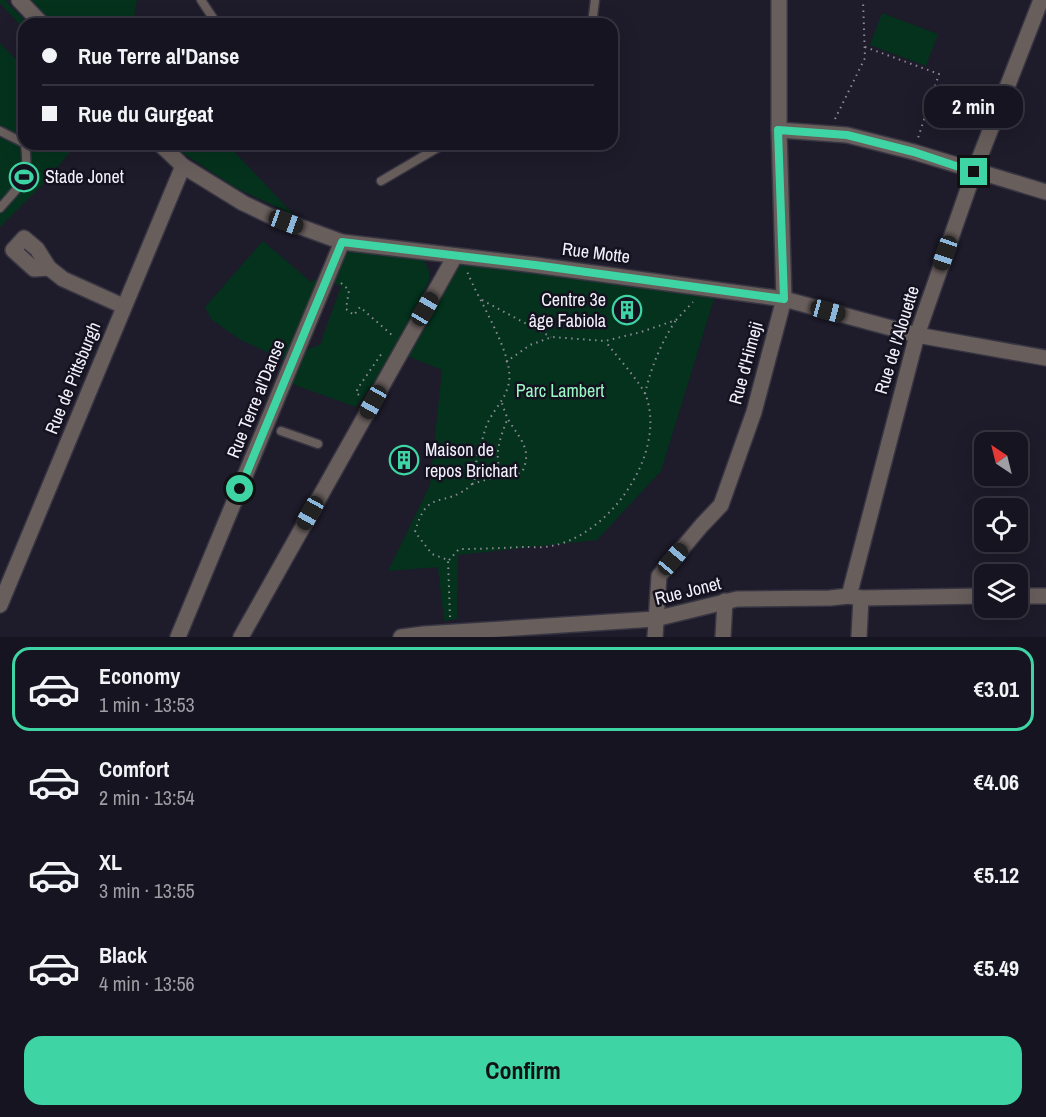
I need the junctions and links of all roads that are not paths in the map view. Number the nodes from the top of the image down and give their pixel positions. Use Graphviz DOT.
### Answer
graph roads {
  1 [pos="19,0"];
  2 [pos="201,0"];
  3 [pos="595,0"];
  4 [pos="779,0"];
  5 [pos="1041,0"];
  6 [pos="36,18"];
  7 [pos="213,18"];
  8 [pos="593,18"];
  9 [pos="778,130"];
  10 [pos="0,131"];
  11 [pos="18,141"];
  12 [pos="26,150"];
  13 [pos="166,150"];
  14 [pos="434,150"];
  15 [pos="183,166"];
  16 [pos="974,172"];
  17 [pos="381,181"];
  18 [pos="1046,192"];
  19 [pos="0,208"];
  20 [pos="342,242"];
  21 [pos="459,256"];
  22 [pos="49,268"];
  23 [pos="784,299"];
  24 [pos="123,306"];
  25 [pos="917,334"];
  26 [pos="1046,358"];
  27 [pos="274,428"];
  28 [pos="318,444"];
  29 [pos="1028,596"];
  30 [pos="1046,596"];
  31 [pos="855,597"];
  32 [pos="974,597"];
  33 [pos="725,602"];
  34 [pos="0,605"];
  35 [pos="655,619"];
  36 [pos="178,637"];
  37 [pos="241,637"];
  38 [pos="402,637"];
  39 [pos="655,637"];
  40 [pos="723,637"];
  41 [pos="859,637"];
  1 -- 6 [label="street"];
  2 -- 7 [label="lane"];
  3 -- 8 [label="lane"];
  4 -- 9 [label="street, Rue d'Himeji"];
  5 -- 16 [label="street, Rue de l'Alouette"];
  9 -- 16 [label="street"];
  9 -- 23 [label="street, Rue d'Himeji"];
  10 -- 11 [label="lane"];
  12 -- 19 [label="lane"];
  13 -- 15 [label="street, Rue Motte"];
  14 -- 17 [label="lane"];
  15 -- 20 [label="street, Rue Motte"];
  15 -- 24 [label="street, Rue de Pittsburgh"];
  16 -- 18 [label="street"];
  16 -- 25 [label="street, Rue de l'Alouette"];
  20 -- 21 [label="street, Rue Motte"];
  20 -- 27 [label="street, Rue Terre al'Danse"];
  21 -- 23 [label="street, Rue Motte"];
  21 -- 37 [label="street"];
  22 -- 24 [label="street"];
  23 -- 25 [label="street, Rue Motte"];
  23 -- 35 [label="street, Rue d'Himeji"];
  24 -- 34 [label="street, Rue de Pittsburgh"];
  25 -- 26 [label="street, Rue Motte"];
  25 -- 31 [label="street, Rue de l'Alouette"];
  27 -- 28 [label="lane"];
  27 -- 36 [label="street, Rue Terre al'Danse"];
  29 -- 30 [label="street"];
  31 -- 32 [label="street, Rue Jonet"];
  31 -- 33 [label="street, Rue Jonet"];
  31 -- 41 [label="street, Rue de l'Alouette"];
  33 -- 35 [label="street, Rue Jonet"];
  33 -- 40 [label="street"];
  35 -- 38 [label="street, Rue Jonet"];
  35 -- 39 [label="street, Rue d'Himeji"];
}
